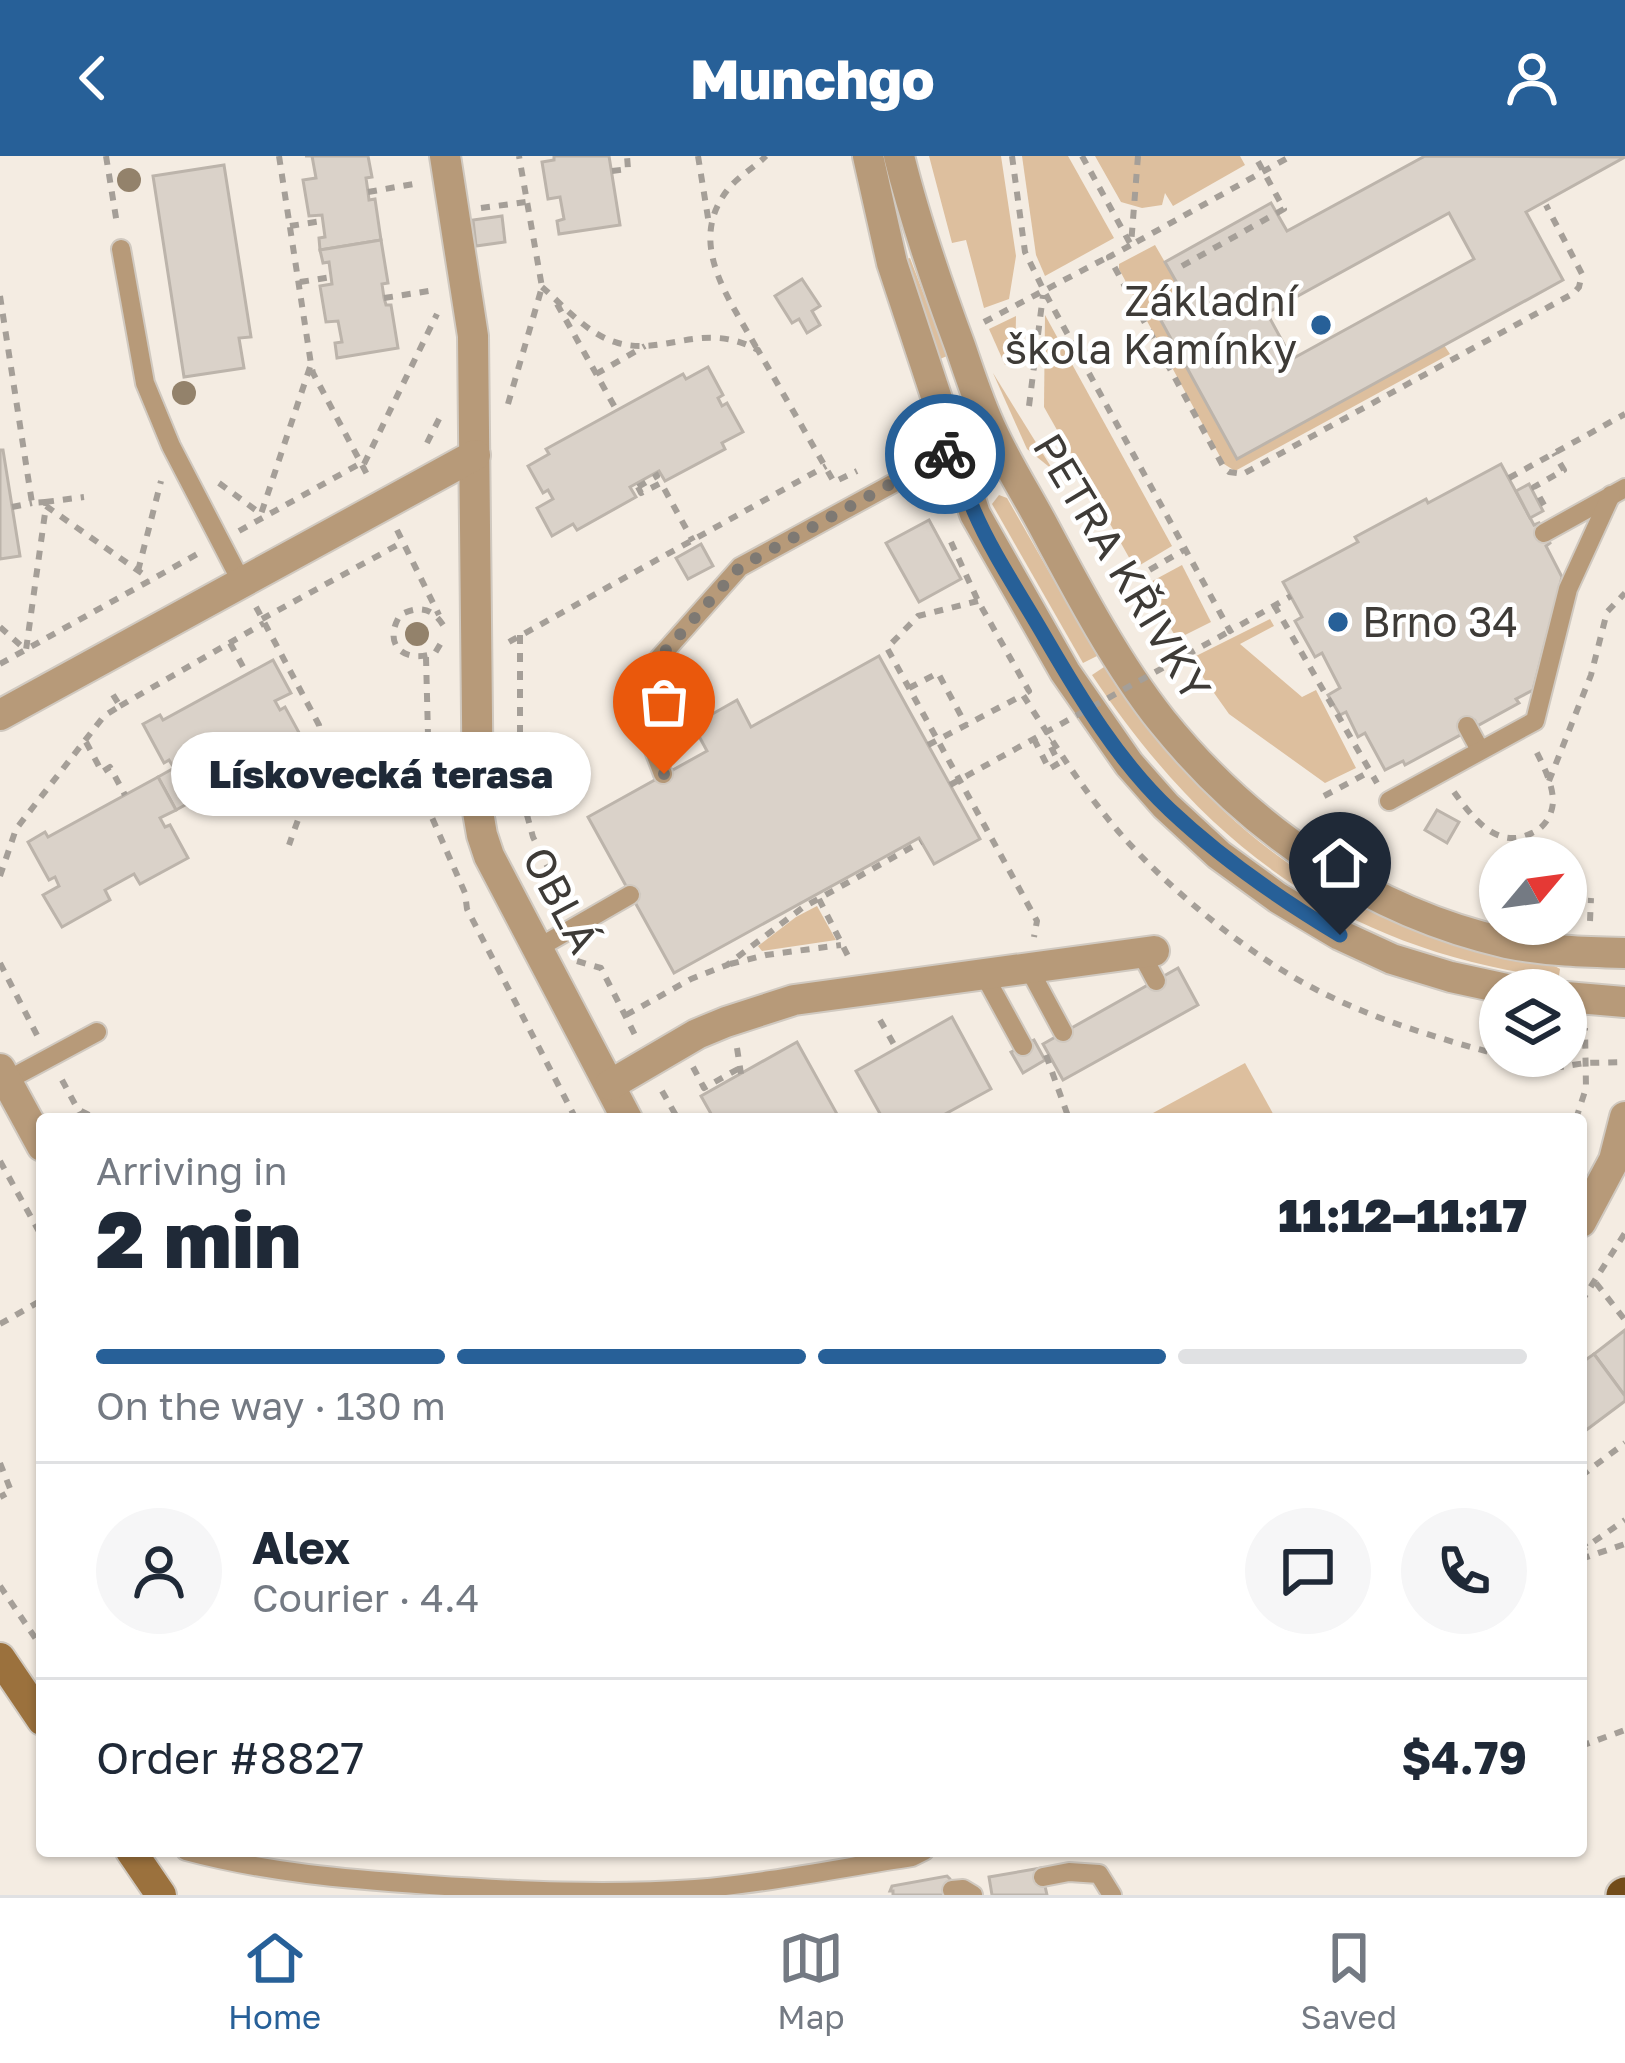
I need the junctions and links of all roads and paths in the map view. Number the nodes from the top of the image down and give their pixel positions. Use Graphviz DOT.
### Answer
graph roads {
  1 [pos="106,156"];
  2 [pos="279,156"];
  3 [pos="519,156"];
  4 [pos="627,156"];
  5 [pos="698,156"];
  6 [pos="766,156"];
  7 [pos="868,156"];
  8 [pos="899,156"];
  9 [pos="1012,156"];
  10 [pos="1082,156"];
  11 [pos="1138,156"];
  12 [pos="1255,156"];
  13 [pos="1291,156"];
  14 [pos="433,162"];
  15 [pos="612,171"];
  16 [pos="368,192"];
  17 [pos="526,202"];
  18 [pos="1546,205"];
  19 [pos="454,212"];
  20 [pos="322,221"];
  21 [pos="290,226"];
  22 [pos="710,233"];
  23 [pos="1130,244"];
  24 [pos="121,249"];
  25 [pos="1109,257"];
  26 [pos="1182,266"];
  27 [pos="332,277"];
  28 [pos="298,283"];
  29 [pos="542,286"];
  30 [pos="1044,291"];
  31 [pos="0,296"];
  32 [pos="553,296"];
  33 [pos="384,298"];
  34 [pos="441,305"];
  35 [pos="984,322"];
  36 [pos="442,324"];
  37 [pos="650,344"];
  38 [pos="758,350"];
  39 [pos="311,364"];
  40 [pos="596,374"];
  41 [pos="16,398"];
  42 [pos="0,400"];
  43 [pos="445,406"];
  44 [pos="1029,406"];
  45 [pos="616,411"];
  46 [pos="1625,414"];
  47 [pos="502,425"];
  48 [pos="991,430"];
  49 [pos="171,446"];
  50 [pos="952,450"];
  51 [pos="420,453"];
  52 [pos="1554,453"];
  53 [pos="475,455"];
  54 [pos="362,464"];
  55 [pos="867,465"];
  56 [pos="826,466"];
  57 [pos="656,473"];
  58 [pos="1509,478"];
  59 [pos="383,479"];
  60 [pos="1534,487"];
  61 [pos="1618,492"];
  62 [pos="84,497"];
  63 [pos="32,503"];
  64 [pos="45,504"];
  65 [pos="11,507"];
  66 [pos="262,516"];
  67 [pos="391,519"];
  68 [pos="1544,533"];
  69 [pos="950,538"];
  70 [pos="693,541"];
  71 [pos="219,542"];
  72 [pos="403,542"];
  73 [pos="1184,550"];
  74 [pos="138,571"];
  75 [pos="1134,579"];
  76 [pos="148,582"];
  77 [pos="245,589"];
  78 [pos="1625,593"];
  79 [pos="1291,596"];
  80 [pos="978,601"];
  81 [pos="1274,605"];
  82 [pos="263,621"];
  83 [pos="0,627"];
  84 [pos="444,627"];
  85 [pos="1230,631"];
  86 [pos="520,635"];
  87 [pos="451,640"];
  88 [pos="230,644"];
  89 [pos="26,650"];
  90 [pos="495,650"];
  91 [pos="0,664"];
  92 [pos="247,674"];
  93 [pos="103,678"];
  94 [pos="909,688"];
  95 [pos="1023,695"];
  96 [pos="120,706"];
  97 [pos="0,715"];
  98 [pos="966,725"];
  99 [pos="1467,726"];
  100 [pos="1523,727"];
  101 [pos="1034,739"];
  102 [pos="1051,740"];
  103 [pos="85,741"];
  104 [pos="1352,745"];
  105 [pos="1480,750"];
  106 [pos="1369,772"];
  107 [pos="664,774"];
  108 [pos="1549,781"];
  109 [pos="950,785"];
  110 [pos="125,795"];
  111 [pos="1324,796"];
  112 [pos="1389,801"];
  113 [pos="1462,804"];
  114 [pos="976,811"];
  115 [pos="967,816"];
  116 [pos="921,842"];
  117 [pos="289,845"];
  118 [pos="0,876"];
  119 [pos="630,895"];
  120 [pos="1592,898"];
  121 [pos="819,899"];
  122 [pos="1590,930"];
  123 [pos="548,942"];
  124 [pos="843,945"];
  125 [pos="1625,953"];
  126 [pos="0,963"];
  127 [pos="727,965"];
  128 [pos="1154,965"];
  129 [pos="1028,968"];
  130 [pos="983,973"];
  131 [pos="1479,982"];
  132 [pos="864,990"];
  133 [pos="1587,999"];
  134 [pos="1625,1002"];
  135 [pos="626,1015"];
  136 [pos="97,1032"];
  137 [pos="1064,1032"];
  138 [pos="638,1042"];
  139 [pos="41,1043"];
  140 [pos="1023,1046"];
  141 [pos="896,1048"];
  142 [pos="687,1057"];
  143 [pos="1624,1062"];
  144 [pos="1587,1063"];
  145 [pos="57,1072"];
  146 [pos="741,1074"];
  147 [pos="3,1075"];
  148 [pos="1586,1077"];
  149 [pos="657,1081"];
  150 [pos="610,1085"];
  151 [pos="77,1110"];
  152 [pos="79,1113"];
  153 [pos="84,1113"];
  154 [pos="624,1113"];
  155 [pos="675,1113"];
  156 [pos="1578,1113"];
  157 [pos="1625,1117"];
  158 [pos="36,1135"];
  159 [pos="0,1161"];
  160 [pos="1620,1161"];
  161 [pos="1587,1213"];
  162 [pos="36,1226"];
  163 [pos="1625,1233"];
  164 [pos="1595,1283"];
  165 [pos="1587,1294"];
  166 [pos="36,1303"];
  167 [pos="1625,1321"];
  168 [pos="0,1324"];
  169 [pos="1625,1443"];
  170 [pos="0,1463"];
  171 [pos="1587,1472"];
  172 [pos="0,1497"];
  173 [pos="1625,1520"];
  174 [pos="1587,1541"];
  175 [pos="1625,1544"];
  176 [pos="1587,1557"];
  177 [pos="0,1586"];
  178 [pos="36,1639"];
  179 [pos="0,1658"];
  180 [pos="36,1711"];
  181 [pos="1625,1730"];
  182 [pos="1587,1744"];
  183 [pos="134,1857"];
  184 [pos="209,1857"];
  185 [pos="912,1857"];
  186 [pos="1043,1876"];
  187 [pos="952,1890"];
  188 [pos="980,1892"];
  189 [pos="161,1895"];
  190 [pos="1112,1895"];
  1 -- 24 [label="path"];
  2 -- 21 [label="path"];
  3 -- 17 [label="path"];
  4 -- 15 [label="path"];
  5 -- 22 [label="path"];
  6 -- 22 [label="path"];
  7 -- 50 [label="street"];
  8 -- 48 [label="street, PETRA KŘIVKY"];
  9 -- 30 [label="path"];
  10 -- 23 [label="path"];
  11 -- 23 [label="path"];
  12 -- 26 [label="path, bridge"];
  13 -- 23 [label="path"];
  14 -- 16 [label="path"];
  14 -- 19 [label="street, OBLÁ"];
  17 -- 19 [label="path"];
  17 -- 29 [label="path"];
  18 -- 25 [label="path"];
  19 -- 53 [label="street, OBLÁ"];
  20 -- 21 [label="path"];
  21 -- 28 [label="path"];
  22 -- 38 [label="path"];
  23 -- 25 [label="path"];
  24 -- 49 [label="lane"];
  25 -- 30 [label="path"];
  27 -- 28 [label="path"];
  28 -- 39 [label="path"];
  29 -- 32 [label="path"];
  29 -- 47 [label="path"];
  30 -- 35 [label="path"];
  30 -- 44 [label="path"];
  30 -- 73 [label="path"];
  31 -- 41 [label="path"];
  32 -- 37 [label="path"];
  32 -- 40 [label="path"];
  33 -- 34 [label="path"];
  34 -- 36 [label="path"];
  34 -- 54 [label="path"];
  37 -- 38 [label="path"];
  37 -- 40 [label="path"];
  38 -- 56 [label="path"];
  39 -- 54 [label="path"];
  39 -- 66 [label="path"];
  40 -- 45 [label="path"];
  41 -- 42 [label="path"];
  41 -- 63 [label="path"];
  43 -- 51 [label="path"];
  46 -- 52 [label="path"];
  48 -- 50 [label="lane"];
  48 -- 125 [label="street, PETRA KŘIVKY"];
  49 -- 66 [label="path"];
  49 -- 71 [label="lane"];
  49 -- 74 [label="path"];
  50 -- 107 [label="lane"];
  50 -- 131 [label="street"];
  52 -- 58 [label="path"];
  52 -- 60 [label="path"];
  53 -- 77 [label="street"];
  53 -- 123 [label="street, OBLÁ"];
  54 -- 59 [label="path"];
  54 -- 66 [label="path"];
  55 -- 56 [label="path"];
  56 -- 70 [label="path"];
  57 -- 70 [label="path"];
  61 -- 68 [label="lane"];
  61 -- 100 [label="lane"];
  62 -- 64 [label="path"];
  63 -- 64 [label="path"];
  63 -- 65 [label="path"];
  64 -- 74 [label="path"];
  64 -- 89 [label="path"];
  66 -- 71 [label="path"];
  67 -- 72 [label="path"];
  69 -- 80 [label="path"];
  70 -- 86 [label="path"];
  71 -- 76 [label="path"];
  71 -- 77 [label="lane"];
  72 -- 82 [label="path"];
  72 -- 84 [label="path"];
  73 -- 75 [label="path"];
  73 -- 85 [label="path"];
  74 -- 76 [label="path"];
  76 -- 89 [label="path"];
  77 -- 82 [label="path"];
  77 -- 97 [label="street"];
  78 -- 108 [label="path"];
  79 -- 81 [label="path"];
  80 -- 94 [label="path"];
  80 -- 95 [label="path"];
  81 -- 85 [label="path"];
  81 -- 104 [label="path"];
  82 -- 88 [label="path"];
  82 -- 117 [label="path"];
  83 -- 89 [label="path"];
  84 -- 84 [label="path"];
  84 -- 87 [label="path"];
  85 -- 101 [label="path, bridge"];
  86 -- 90 [label="path"];
  86 -- 123 [label="path"];
  88 -- 92 [label="path"];
  88 -- 96 [label="path"];
  89 -- 91 [label="path"];
  93 -- 96 [label="path"];
  94 -- 98 [label="path"];
  94 -- 114 [label="path"];
  96 -- 103 [label="path"];
  99 -- 105 [label="lane"];
  100 -- 105 [label="lane"];
  100 -- 108 [label="path"];
  101 -- 102 [label="path"];
  101 -- 109 [label="path, bridge"];
  103 -- 110 [label="path"];
  103 -- 118 [label="path"];
  105 -- 112 [label="lane"];
  106 -- 111 [label="path"];
  108 -- 113 [label="path"];
  114 -- 115 [label="path"];
  114 -- 129 [label="path"];
  116 -- 121 [label="path"];
  119 -- 123 [label="lane"];
  120 -- 122 [label="path"];
  121 -- 124 [label="path"];
  121 -- 127 [label="path"];
  123 -- 135 [label="path"];
  123 -- 150 [label="street, OBLÁ"];
  124 -- 127 [label="path"];
  124 -- 132 [label="path"];
  126 -- 139 [label="path"];
  127 -- 135 [label="path"];
  128 -- 129 [label="street"];
  129 -- 130 [label="street"];
  129 -- 137 [label="lane"];
  130 -- 132 [label="street"];
  130 -- 140 [label="lane"];
  132 -- 141 [label="path"];
  132 -- 150 [label="street"];
  133 -- 134 [label="street"];
  135 -- 138 [label="path"];
  136 -- 147 [label="lane"];
  142 -- 146 [label="path"];
  143 -- 144 [label="path"];
  145 -- 151 [label="path"];
  147 -- 158 [label="street"];
  148 -- 156 [label="path"];
  149 -- 155 [label="path"];
  150 -- 154 [label="street, OBLÁ"];
  151 -- 152 [label="path"];
  151 -- 153 [label="path"];
  157 -- 160 [label="street"];
  159 -- 162 [label="path"];
  160 -- 161 [label="street"];
  163 -- 164 [label="path"];
  164 -- 165 [label="path"];
  164 -- 167 [label="path"];
  166 -- 168 [label="path"];
  169 -- 171 [label="path"];
  170 -- 172 [label="path"];
  173 -- 174 [label="path"];
  175 -- 176 [label="path"];
  177 -- 178 [label="path"];
  179 -- 180 [label="main road"];
  181 -- 182 [label="path"];
  183 -- 189 [label="main road"];
  184 -- 185 [label="lane"];
  186 -- 190 [label="lane"];
  187 -- 188 [label="lane"];
}
